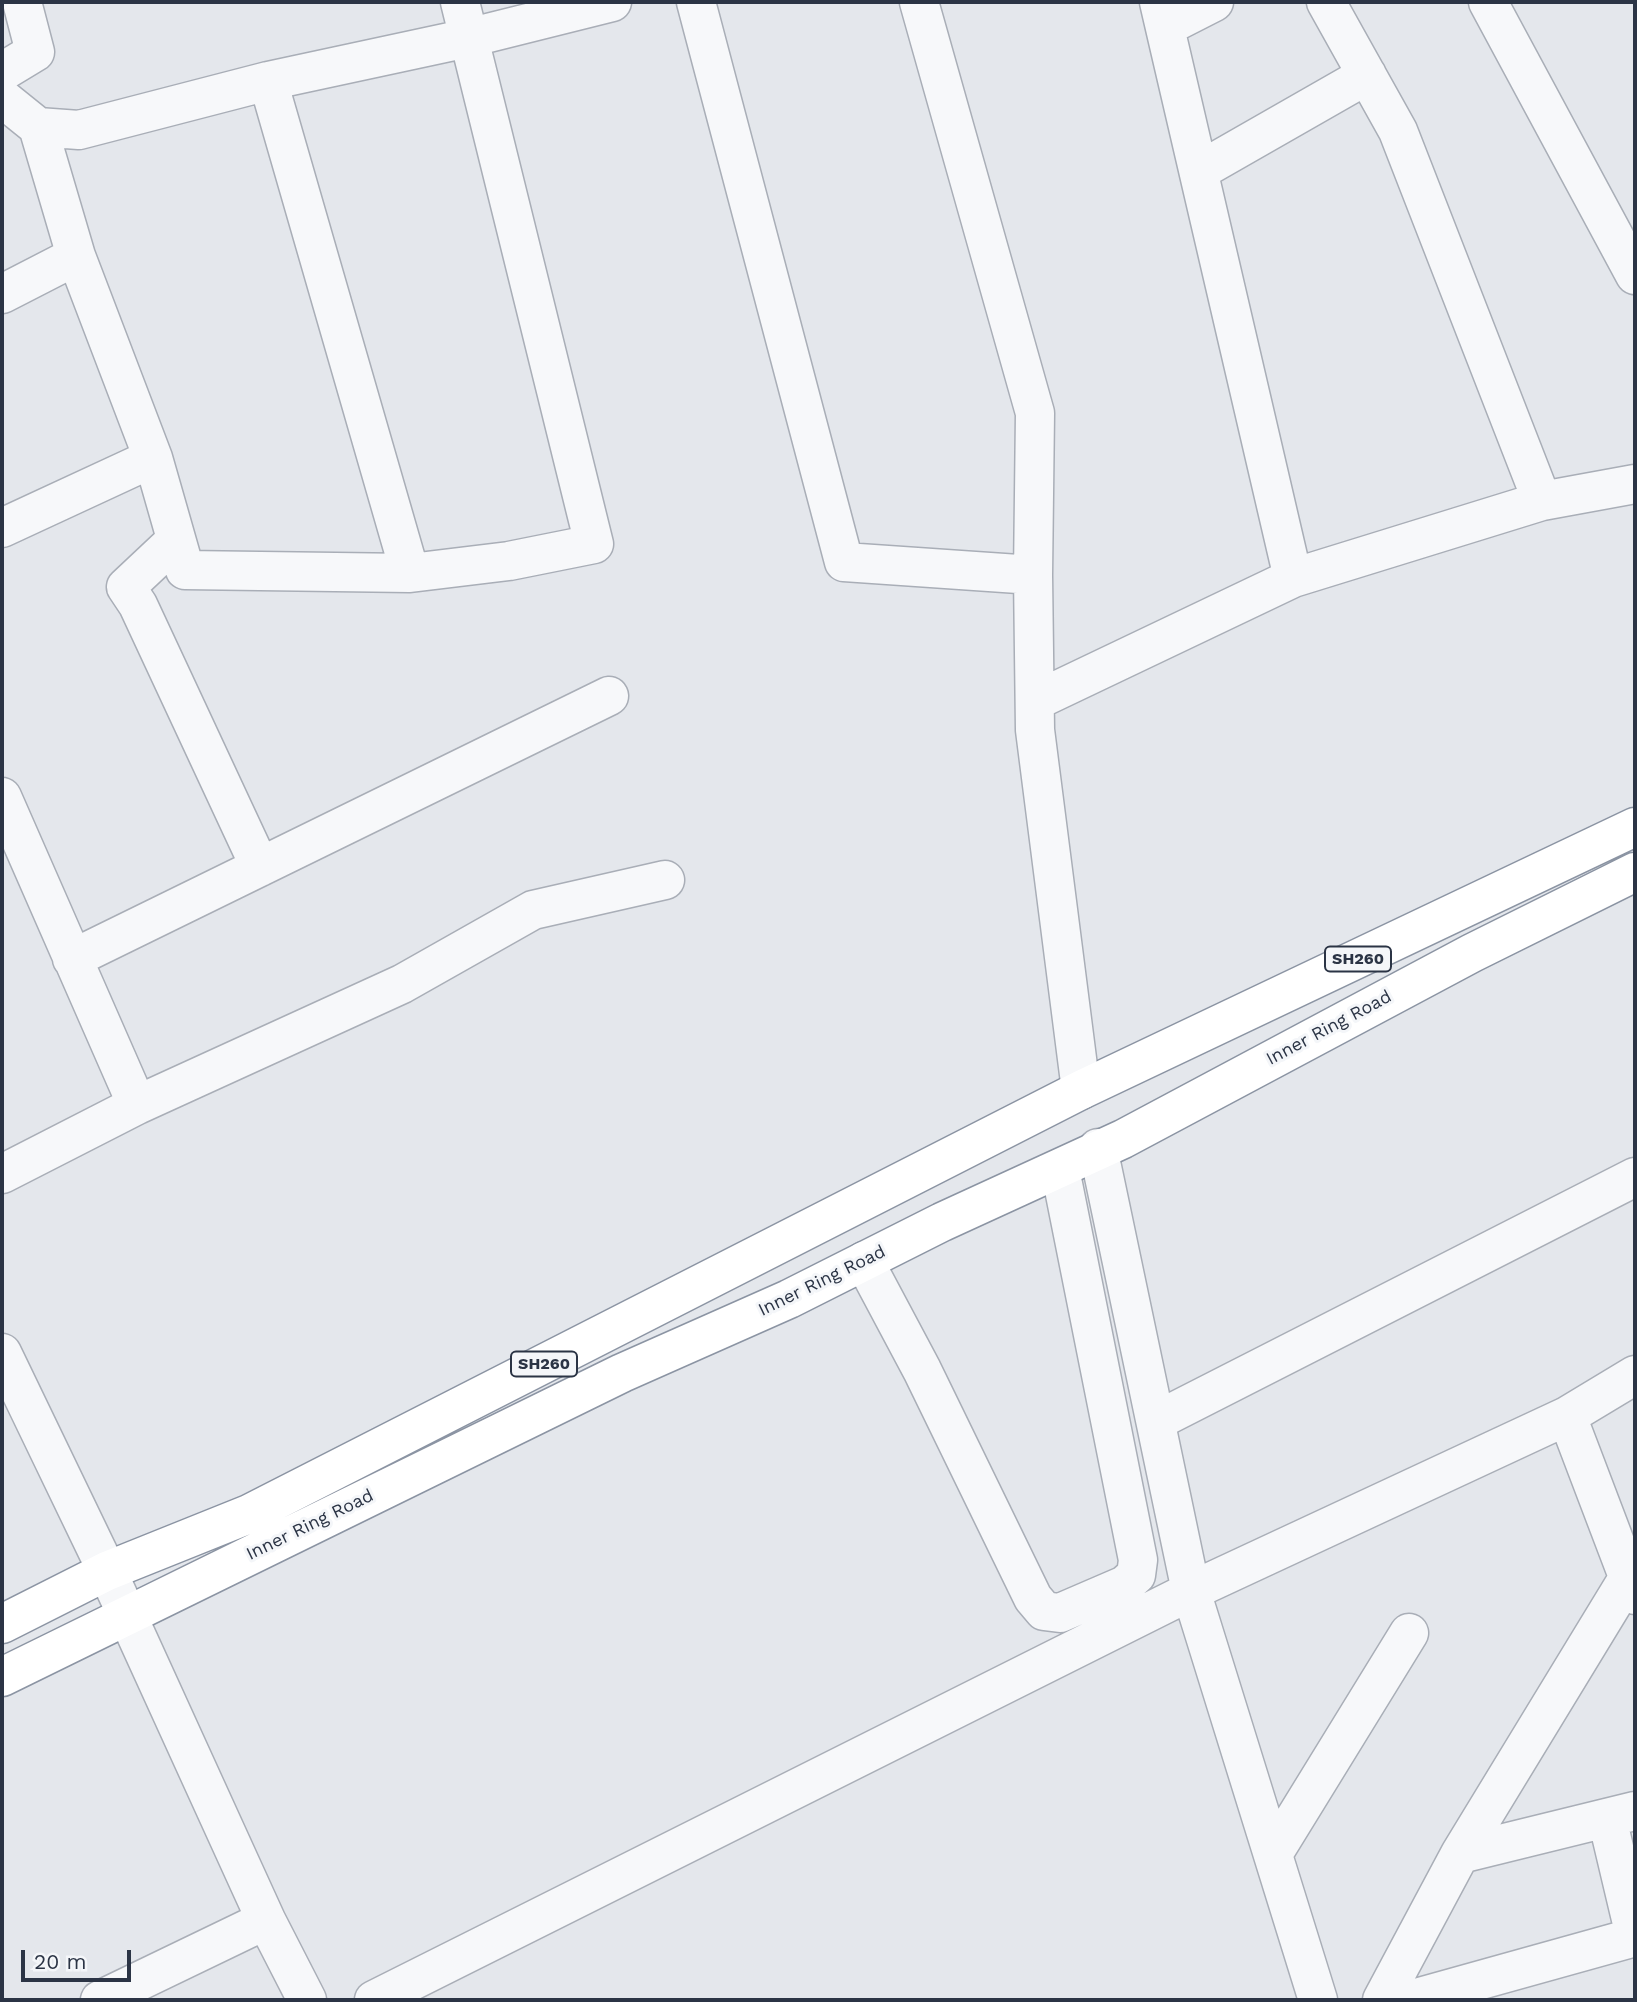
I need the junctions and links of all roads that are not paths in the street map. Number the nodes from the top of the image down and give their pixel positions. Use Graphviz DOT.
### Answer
graph roads {
  1 [pos="22,2"];
  2 [pos="612,2"];
  3 [pos="696,2"];
  4 [pos="919,2"];
  5 [pos="1214,2"];
  6 [pos="1326,2"];
  7 [pos="1488,2"];
  8 [pos="1162,14"];
  9 [pos="464,20"];
  10 [pos="2,72"];
  11 [pos="1367,75"];
  12 [pos="268,81"];
  13 [pos="2,98"];
  14 [pos="38,127"];
  15 [pos="1199,171"];
  16 [pos="76,256"];
  17 [pos="1635,275"];
  18 [pos="2,294"];
  19 [pos="152,458"];
  20 [pos="1635,484"];
  21 [pos="1542,501"];
  22 [pos="2,528"];
  23 [pos="176,540"];
  24 [pos="410,573"];
  25 [pos="1033,575"];
  26 [pos="1293,578"];
  27 [pos="609,696"];
  28 [pos="1035,701"];
  29 [pos="2,797"];
  30 [pos="1635,827"];
  31 [pos="260,867"];
  32 [pos="1635,872"];
  33 [pos="664,880"];
  34 [pos="72,959"];
  35 [pos="1081,1090"];
  36 [pos="137,1105"];
  37 [pos="1098,1148"];
  38 [pos="1060,1169"];
  39 [pos="2,1174"];
  40 [pos="1635,1177"];
  41 [pos="864,1261"];
  42 [pos="2,1353"];
  43 [pos="1635,1376"];
  44 [pos="1567,1416"];
  45 [pos="1156,1421"];
  46 [pos="107,1571"];
  47 [pos="1631,1588"];
  48 [pos="1191,1591"];
  49 [pos="128,1615"];
  50 [pos="2,1624"];
  51 [pos="1409,1633"];
  52 [pos="2,1677"];
  53 [pos="1621,1815"];
  54 [pos="1273,1854"];
  55 [pos="1460,1854"];
  56 [pos="266,1920"];
  57 [pos="1635,1936"];
  58 [pos="100,2000"];
  59 [pos="307,2000"];
  60 [pos="374,2000"];
  61 [pos="1318,2000"];
  62 [pos="1382,2000"];
  63 [pos="1409,2000"];
  1 -- 10 [label="street"];
  2 -- 9 [label="street"];
  3 -- 25 [label="street"];
  4 -- 25 [label="street"];
  5 -- 8 [label="street"];
  6 -- 11 [label="street"];
  7 -- 17 [label="street"];
  8 -- 15 [label="street"];
  9 -- 12 [label="street"];
  9 -- 24 [label="street"];
  11 -- 15 [label="street"];
  11 -- 21 [label="street"];
  12 -- 14 [label="street"];
  12 -- 24 [label="street"];
  13 -- 14 [label="street"];
  14 -- 16 [label="street"];
  15 -- 26 [label="street"];
  16 -- 18 [label="street"];
  16 -- 19 [label="street"];
  19 -- 22 [label="street"];
  19 -- 23 [label="street"];
  20 -- 21 [label="street"];
  21 -- 26 [label="street"];
  23 -- 24 [label="street"];
  23 -- 31 [label="street"];
  25 -- 28 [label="street"];
  26 -- 28 [label="street"];
  27 -- 31 [label="street"];
  28 -- 35 [label="street"];
  29 -- 34 [label="street"];
  30 -- 35 [label="highway, Inner Ring Road / SH260"];
  31 -- 34 [label="street"];
  32 -- 37 [label="highway, Inner Ring Road / SH260"];
  33 -- 36 [label="street"];
  34 -- 36 [label="street"];
  35 -- 46 [label="highway, Inner Ring Road / SH260"];
  36 -- 39 [label="street"];
  37 -- 38 [label="highway, Inner Ring Road"];
  37 -- 45 [label="street"];
  38 -- 41 [label="highway, Inner Ring Road"];
  38 -- 41 [label="street"];
  40 -- 45 [label="street"];
  41 -- 49 [label="highway, Inner Ring Road"];
  42 -- 46 [label="street"];
  43 -- 44 [label="street"];
  44 -- 47 [label="street"];
  44 -- 48 [label="street"];
  45 -- 48 [label="street"];
  46 -- 49 [label="street"];
  46 -- 50 [label="highway, Inner Ring Road / SH260"];
  47 -- 55 [label="street"];
  48 -- 54 [label="street"];
  48 -- 60 [label="street"];
  49 -- 52 [label="highway, Inner Ring Road"];
  49 -- 56 [label="street"];
  51 -- 54 [label="street"];
  53 -- 55 [label="street"];
  53 -- 57 [label="street"];
  54 -- 61 [label="street"];
  55 -- 62 [label="street"];
  56 -- 58 [label="street"];
  56 -- 59 [label="street"];
  57 -- 63 [label="street"];
}
